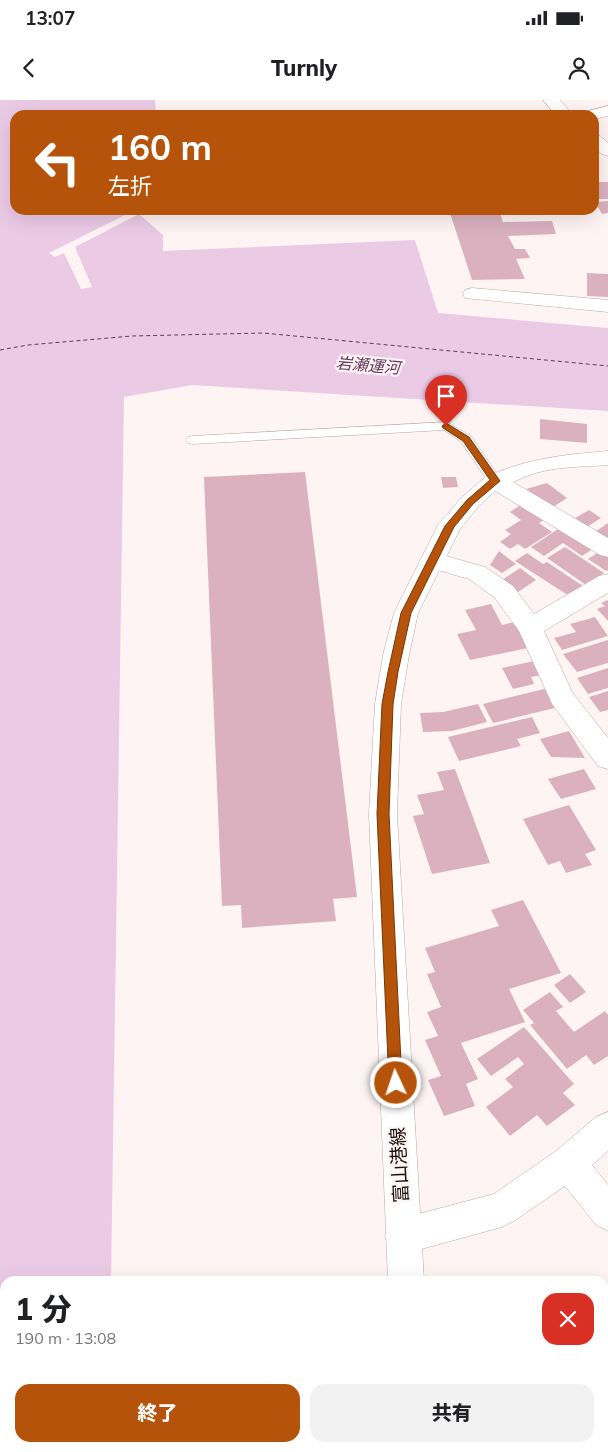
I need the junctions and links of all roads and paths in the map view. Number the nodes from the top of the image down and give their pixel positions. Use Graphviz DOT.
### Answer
graph roads {
  1 [pos="551,100"];
  2 [pos="560,110"];
  3 [pos="472,294"];
  4 [pos="608,306"];
  5 [pos="193,440"];
  6 [pos="608,458"];
  7 [pos="495,481"];
  8 [pos="608,549"];
  9 [pos="432,560"];
  10 [pos="608,582"];
  11 [pos="530,628"];
  12 [pos="608,758"];
  13 [pos="608,1129"];
  14 [pos="568,1163"];
  15 [pos="608,1213"];
  16 [pos="403,1236"];
  17 [pos="406,1276"];
  1 -- 2 [label="street"];
  3 -- 4 [label="street"];
  5 -- 7 [label="lane"];
  6 -- 7 [label="street, 富山港線"];
  7 -- 8 [label="street"];
  7 -- 9 [label="street, 富山港線"];
  9 -- 11 [label="street"];
  9 -- 16 [label="street, 富山港線"];
  10 -- 11 [label="street"];
  11 -- 12 [label="street"];
  13 -- 14 [label="street"];
  14 -- 15 [label="street"];
  14 -- 16 [label="street"];
  16 -- 17 [label="street, 富山港線"];
}
